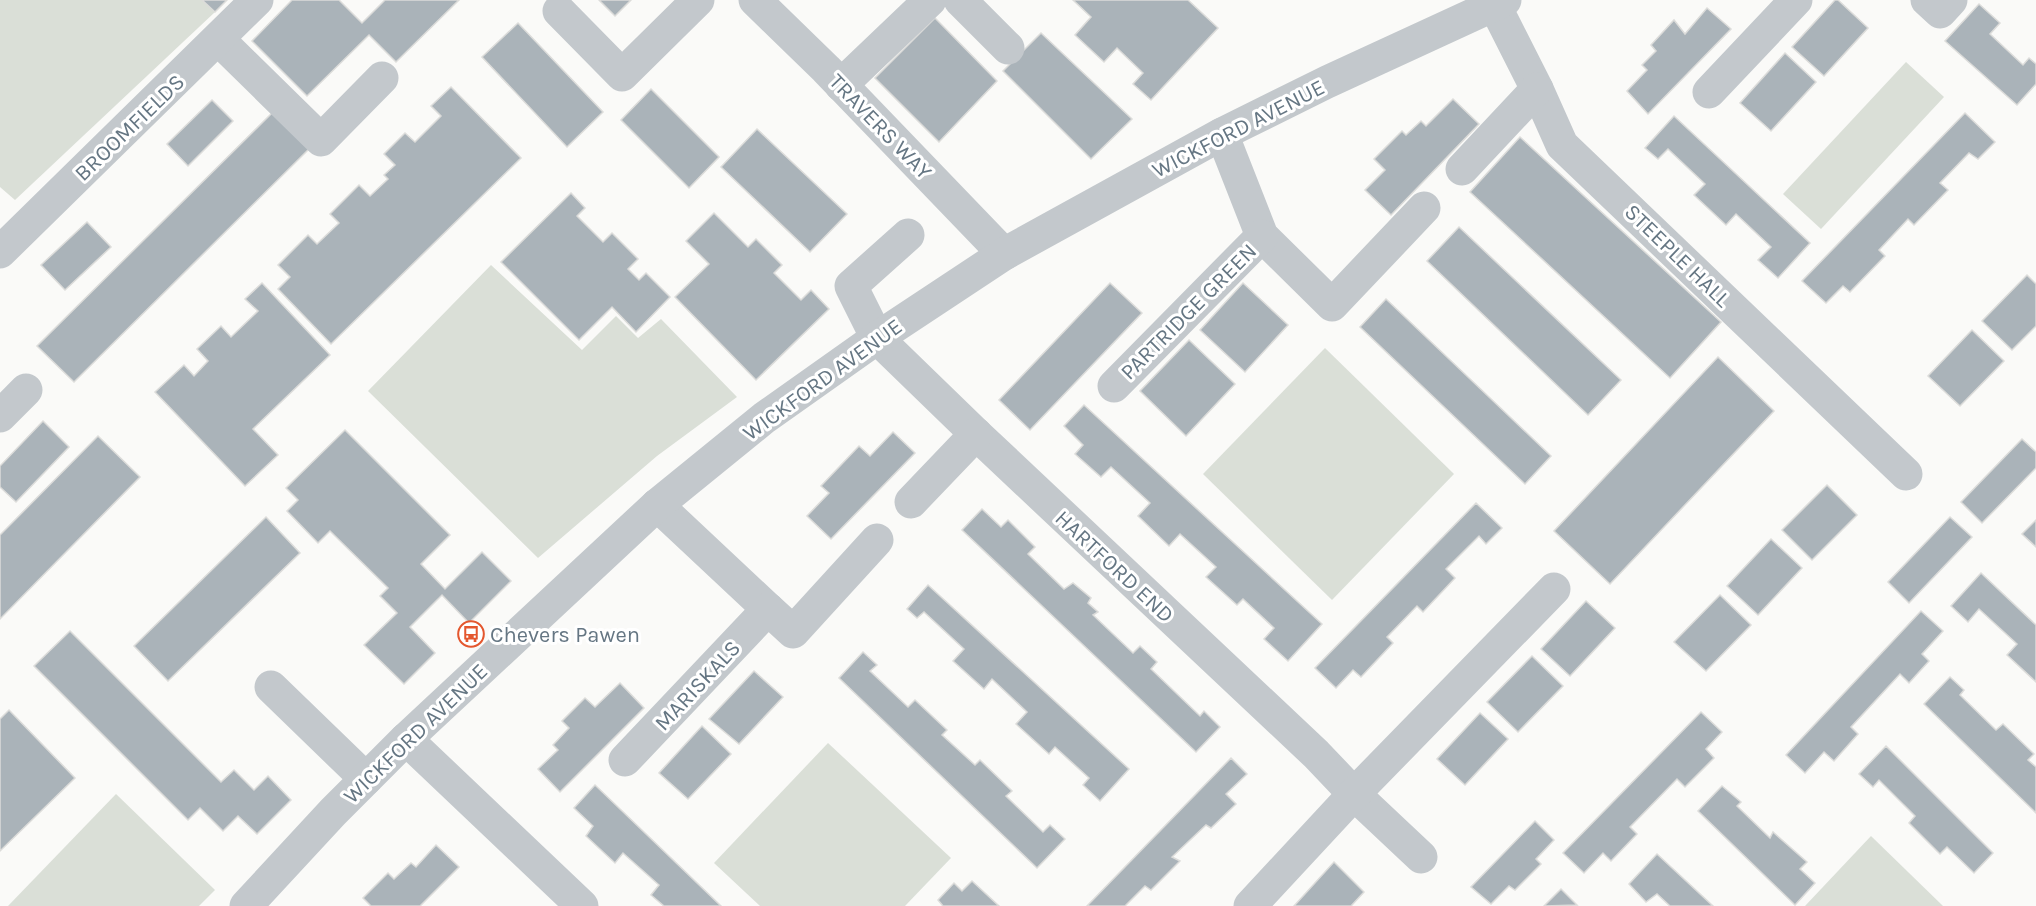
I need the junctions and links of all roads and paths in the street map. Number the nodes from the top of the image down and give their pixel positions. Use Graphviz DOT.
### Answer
graph roads {
  1 [pos="257,0"];
  2 [pos="698,0"];
  3 [pos="755,0"];
  4 [pos="930,0"];
  5 [pos="960,0"];
  6 [pos="1796,0"];
  7 [pos="1927,0"];
  8 [pos="1951,0"];
  9 [pos="1499,2"];
  10 [pos="559,11"];
  11 [pos="218,39"];
  12 [pos="1008,48"];
  13 [pos="382,78"];
  14 [pos="841,85"];
  15 [pos="1537,89"];
  16 [pos="1709,92"];
  17 [pos="1222,134"];
  18 [pos="1462,170"];
  19 [pos="1424,208"];
  20 [pos="908,235"];
  21 [pos="1262,236"];
  22 [pos="0,252"];
  23 [pos="1004,254"];
  24 [pos="877,338"];
  25 [pos="1114,386"];
  26 [pos="26,390"];
  27 [pos="0,416"];
  28 [pos="976,434"];
  29 [pos="1906,474"];
  30 [pos="911,502"];
  31 [pos="657,505"];
  32 [pos="877,540"];
  33 [pos="1554,590"];
  34 [pos="768,609"];
  35 [pos="271,687"];
  36 [pos="406,739"];
  37 [pos="625,760"];
  38 [pos="366,779"];
  39 [pos="1354,794"];
  40 [pos="1421,857"];
  41 [pos="246,906"];
  42 [pos="582,906"];
  43 [pos="1250,906"];
  1 -- 11 [label="street, BROOMFIELDS"];
  2 -- 10 [label="street"];
  3 -- 14 [label="street, TRAVERS WAY"];
  4 -- 14 [label="street"];
  5 -- 12 [label="street"];
  6 -- 16 [label="street"];
  7 -- 8 [label="street"];
  9 -- 15 [label="street, STEEPLE HALL"];
  9 -- 17 [label="street, WICKFORD AVENUE"];
  11 -- 13 [label="street"];
  11 -- 22 [label="street, BROOMFIELDS"];
  14 -- 23 [label="street, TRAVERS WAY"];
  15 -- 18 [label="street"];
  15 -- 29 [label="street, STEEPLE HALL"];
  17 -- 21 [label="street, PARTRIDGE GREEN"];
  17 -- 23 [label="street, WICKFORD AVENUE"];
  19 -- 21 [label="street, PARTRIDGE GREEN"];
  20 -- 24 [label="street, HARTFORD END"];
  21 -- 25 [label="street, PARTRIDGE GREEN"];
  23 -- 24 [label="street, WICKFORD AVENUE"];
  24 -- 28 [label="street, HARTFORD END"];
  24 -- 31 [label="street, WICKFORD AVENUE"];
  26 -- 27 [label="street"];
  28 -- 30 [label="street"];
  28 -- 39 [label="street, HARTFORD END"];
  31 -- 34 [label="street"];
  31 -- 36 [label="street, WICKFORD AVENUE"];
  32 -- 34 [label="street"];
  33 -- 39 [label="street"];
  34 -- 37 [label="street, MARISKALS"];
  35 -- 38 [label="street"];
  36 -- 38 [label="street, WICKFORD AVENUE"];
  36 -- 42 [label="street"];
  38 -- 41 [label="street, WICKFORD AVENUE"];
  39 -- 40 [label="street, HARTFORD END"];
  39 -- 43 [label="street"];
}
